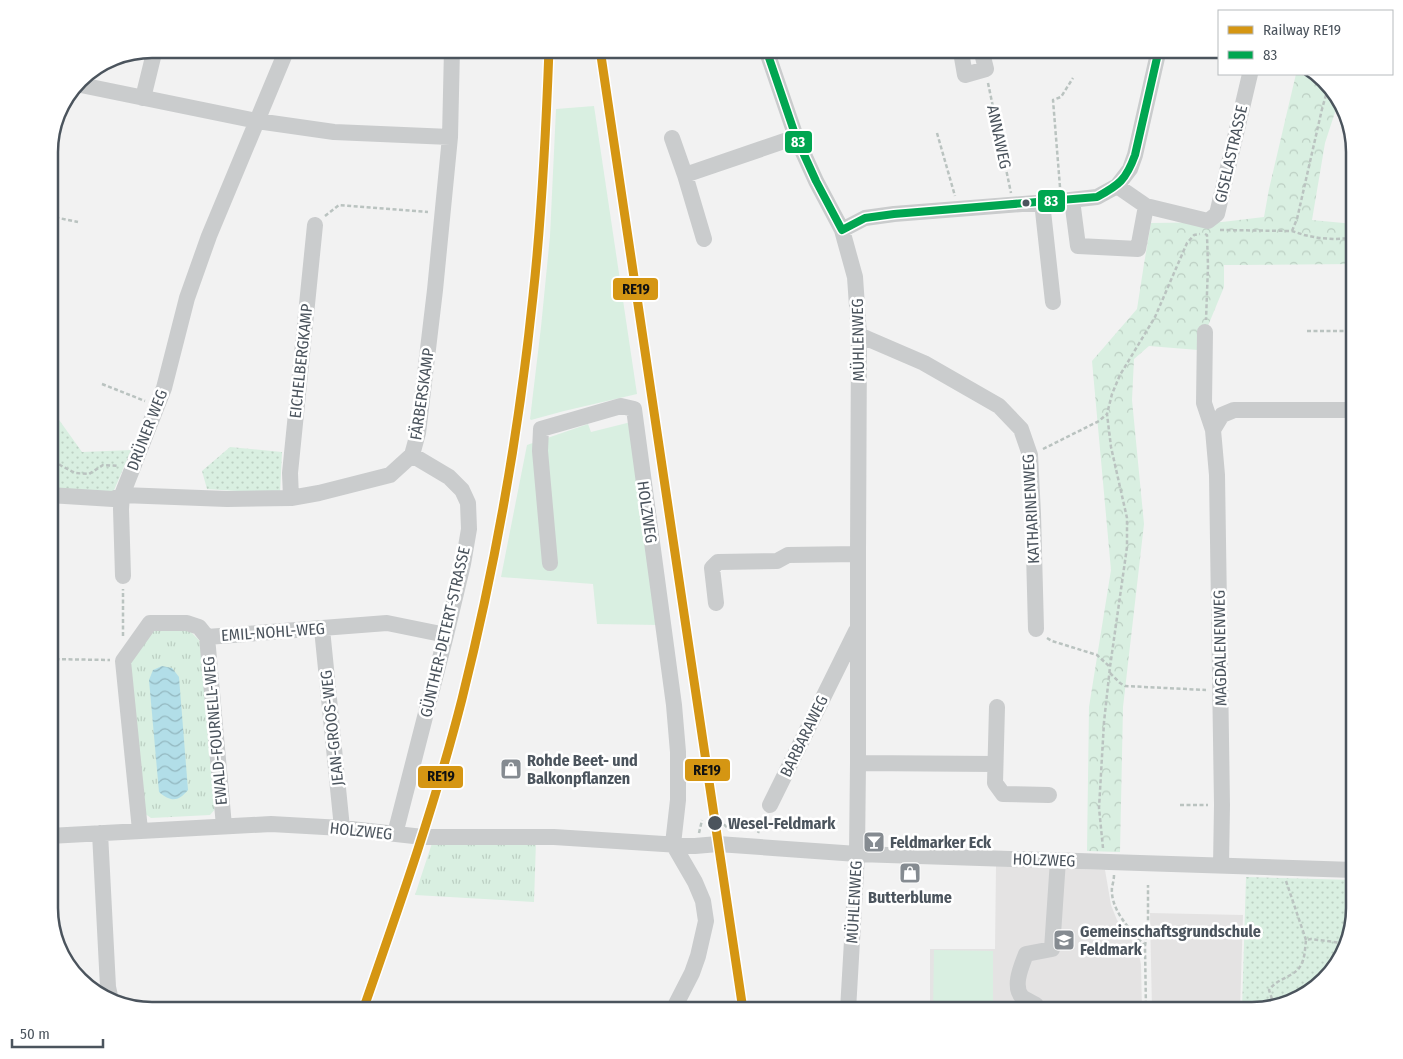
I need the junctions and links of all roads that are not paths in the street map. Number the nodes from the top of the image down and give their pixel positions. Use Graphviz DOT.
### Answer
graph roads {
  1 [pos="153,58"];
  2 [pos="283,58"];
  3 [pos="452,58"];
  4 [pos="769,58"];
  5 [pos="962,58"];
  6 [pos="983,58"];
  7 [pos="1157,58"];
  8 [pos="1250,75"];
  9 [pos="85,85"];
  10 [pos="143,98"];
  11 [pos="257,121"];
  12 [pos="450,137"];
  13 [pos="796,137"];
  14 [pos="672,138"];
  15 [pos="685,175"];
  16 [pos="1117,186"];
  17 [pos="1066,200"];
  18 [pos="1042,202"];
  19 [pos="1146,206"];
  20 [pos="315,225"];
  21 [pos="842,230"];
  22 [pos="704,239"];
  23 [pos="1052,302"];
  24 [pos="1205,332"];
  25 [pos="859,335"];
  26 [pos="1346,410"];
  27 [pos="1213,430"];
  28 [pos="412,455"];
  29 [pos="58,495"];
  30 [pos="122,495"];
  31 [pos="291,498"];
  32 [pos="858,554"];
  33 [pos="550,564"];
  34 [pos="123,576"];
  35 [pos="716,603"];
  36 [pos="858,627"];
  37 [pos="322,629"];
  38 [pos="1036,629"];
  39 [pos="446,635"];
  40 [pos="207,637"];
  41 [pos="996,707"];
  42 [pos="858,763"];
  43 [pos="994,764"];
  44 [pos="1049,795"];
  45 [pos="770,805"];
  46 [pos="224,826"];
  47 [pos="342,828"];
  48 [pos="140,830"];
  49 [pos="100,833"];
  50 [pos="395,834"];
  51 [pos="58,835"];
  52 [pos="673,844"];
  53 [pos="857,854"];
  54 [pos="1058,860"];
  55 [pos="1221,866"];
  56 [pos="1346,870"];
  57 [pos="109,991"];
  58 [pos="676,1002"];
  59 [pos="848,1002"];
  60 [pos="1030,1002"];
  1 -- 10 [label="street"];
  2 -- 11 [label="street, DRÜNER WEG"];
  3 -- 12 [label="street, FÄRBERSKAMP"];
  4 -- 13 [label="street, MÜHLENWEG"];
  5 -- 6 [label="street"];
  7 -- 16 [label="street"];
  8 -- 19 [label="street, GISELASTRASSE"];
  9 -- 10 [label="street"];
  10 -- 11 [label="street"];
  11 -- 12 [label="street"];
  11 -- 30 [label="street, DRÜNER WEG"];
  12 -- 28 [label="street, FÄRBERSKAMP"];
  13 -- 15 [label="street"];
  13 -- 21 [label="street, MÜHLENWEG"];
  14 -- 15 [label="street"];
  15 -- 22 [label="street"];
  16 -- 17 [label="street"];
  16 -- 19 [label="street, GISELASTRASSE"];
  17 -- 18 [label="street"];
  17 -- 19 [label="street"];
  18 -- 21 [label="street"];
  18 -- 23 [label="street"];
  20 -- 31 [label="street, EICHELBERGKAMP"];
  21 -- 25 [label="street, MÜHLENWEG"];
  24 -- 27 [label="street, MAGDALENENWEG"];
  25 -- 32 [label="street, MÜHLENWEG"];
  25 -- 38 [label="street, KATHARINENWEG"];
  26 -- 27 [label="street"];
  27 -- 55 [label="street, MAGDALENENWEG"];
  28 -- 31 [label="street, FÄRBERSKAMP"];
  28 -- 39 [label="street, GÜNTHER-DETERT-STRASSE"];
  29 -- 30 [label="street, FÄRBERSKAMP"];
  30 -- 31 [label="street, FÄRBERSKAMP"];
  30 -- 34 [label="street, DRÜNER WEG"];
  32 -- 35 [label="street"];
  32 -- 36 [label="street, MÜHLENWEG"];
  33 -- 52 [label="street, HOLZWEG"];
  36 -- 42 [label="street, MÜHLENWEG"];
  36 -- 45 [label="street, BARBARAWEG"];
  37 -- 39 [label="street, EMIL-NOHL-WEG"];
  37 -- 40 [label="street, EMIL-NOHL-WEG"];
  37 -- 47 [label="street, JEAN-GROOS-WEG"];
  39 -- 50 [label="street, GÜNTHER-DETERT-STRASSE"];
  40 -- 46 [label="street, EWALD-FOURNELL-WEG"];
  40 -- 48 [label="street, EMIL-NOHL-WEG"];
  41 -- 43 [label="street"];
  42 -- 43 [label="street"];
  42 -- 53 [label="street, MÜHLENWEG"];
  43 -- 44 [label="street"];
  46 -- 47 [label="street, HOLZWEG"];
  46 -- 48 [label="street, HOLZWEG"];
  47 -- 50 [label="street, HOLZWEG"];
  48 -- 49 [label="street, HOLZWEG"];
  49 -- 51 [label="street, HOLZWEG"];
  49 -- 57 [label="street"];
  50 -- 52 [label="street, HOLZWEG"];
  52 -- 53 [label="street, HOLZWEG"];
  52 -- 58 [label="street"];
  53 -- 54 [label="street, HOLZWEG"];
  53 -- 59 [label="street, MÜHLENWEG"];
  54 -- 55 [label="street, HOLZWEG"];
  54 -- 60 [label="street"];
  55 -- 56 [label="street, HOLZWEG"];
}
